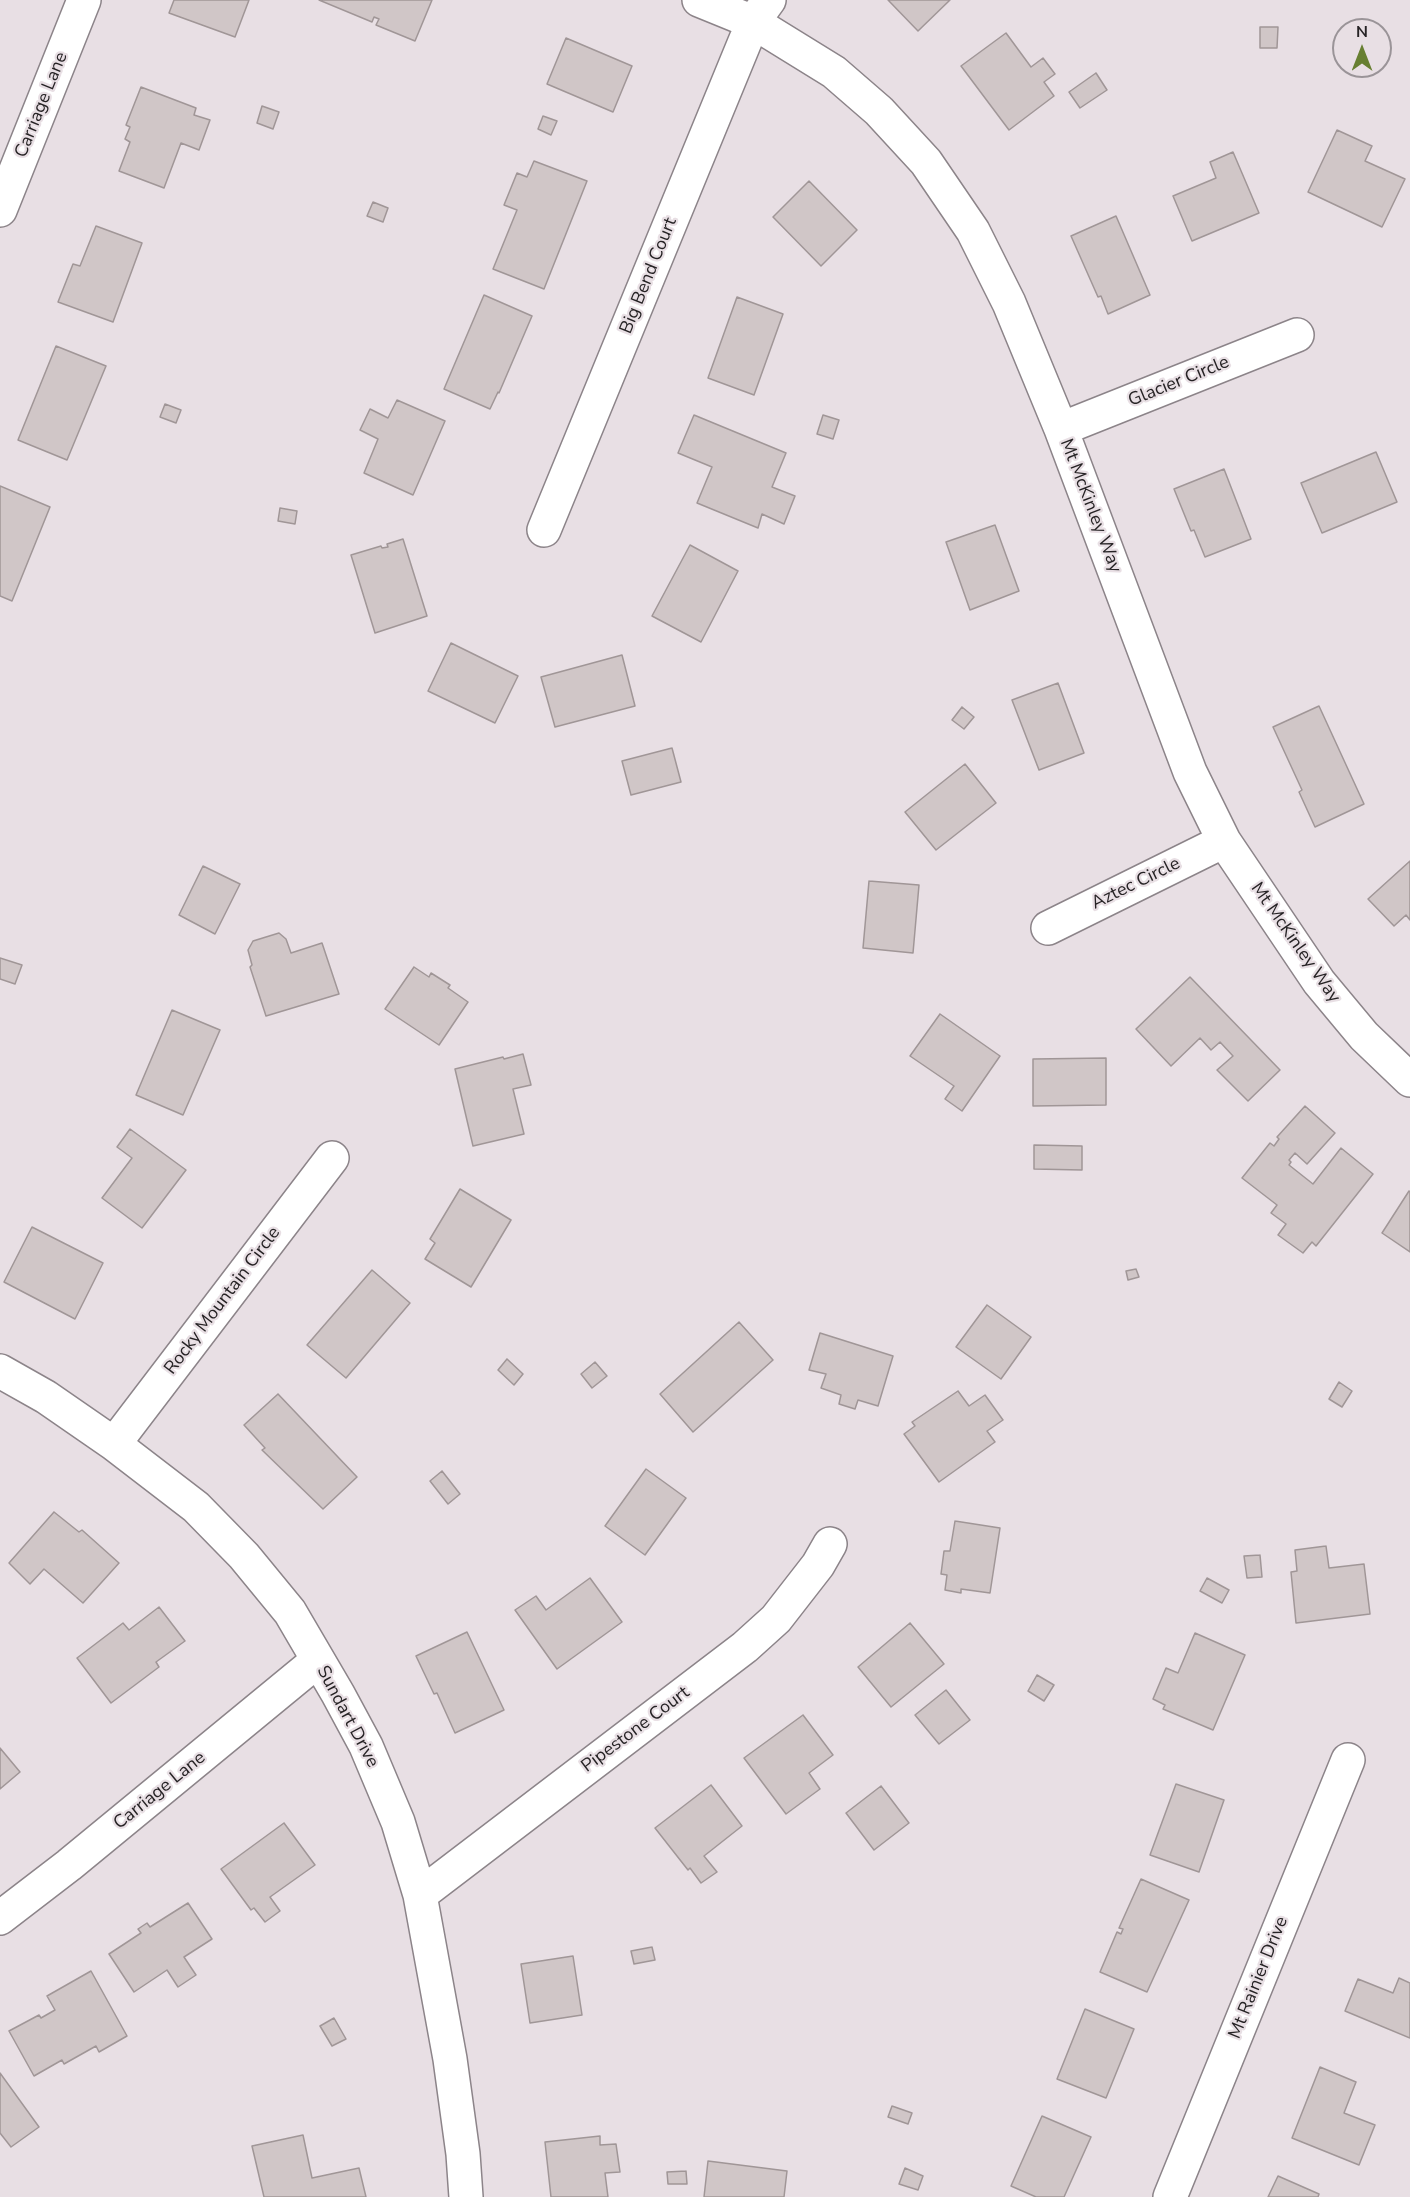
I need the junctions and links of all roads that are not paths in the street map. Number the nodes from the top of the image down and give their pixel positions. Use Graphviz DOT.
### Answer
graph roads {
  1 [pos="84,0"];
  2 [pos="699,0"];
  3 [pos="761,11"];
  4 [pos="0,210"];
  5 [pos="1297,335"];
  6 [pos="1061,429"];
  7 [pos="544,530"];
  8 [pos="1224,841"];
  9 [pos="1048,928"];
  10 [pos="1410,1080"];
  11 [pos="332,1158"];
  12 [pos="0,1371"];
  13 [pos="114,1444"];
  14 [pos="830,1544"];
  15 [pos="317,1661"];
  16 [pos="1348,1760"];
  17 [pos="420,1895"];
  18 [pos="0,1918"];
  19 [pos="466,2197"];
  20 [pos="1170,2197"];
  1 -- 4 [label="street, Carriage Lane"];
  2 -- 3 [label="street, Mt McKinley Way"];
  3 -- 6 [label="street, Mt McKinley Way"];
  3 -- 7 [label="street, Big Bend Court"];
  5 -- 6 [label="street, Glacier Circle"];
  6 -- 8 [label="street, Mt McKinley Way"];
  8 -- 9 [label="street, Aztec Circle"];
  8 -- 10 [label="street, Mt McKinley Way"];
  11 -- 13 [label="street, Rocky Mountain Circle"];
  12 -- 13 [label="street, Sundart Drive"];
  13 -- 15 [label="street, Sundart Drive"];
  14 -- 17 [label="street, Pipestone Court"];
  15 -- 17 [label="street, Sundart Drive"];
  15 -- 18 [label="street, Carriage Lane"];
  16 -- 20 [label="street, Mt Rainier Drive"];
  17 -- 19 [label="street, Sundart Drive"];
}
